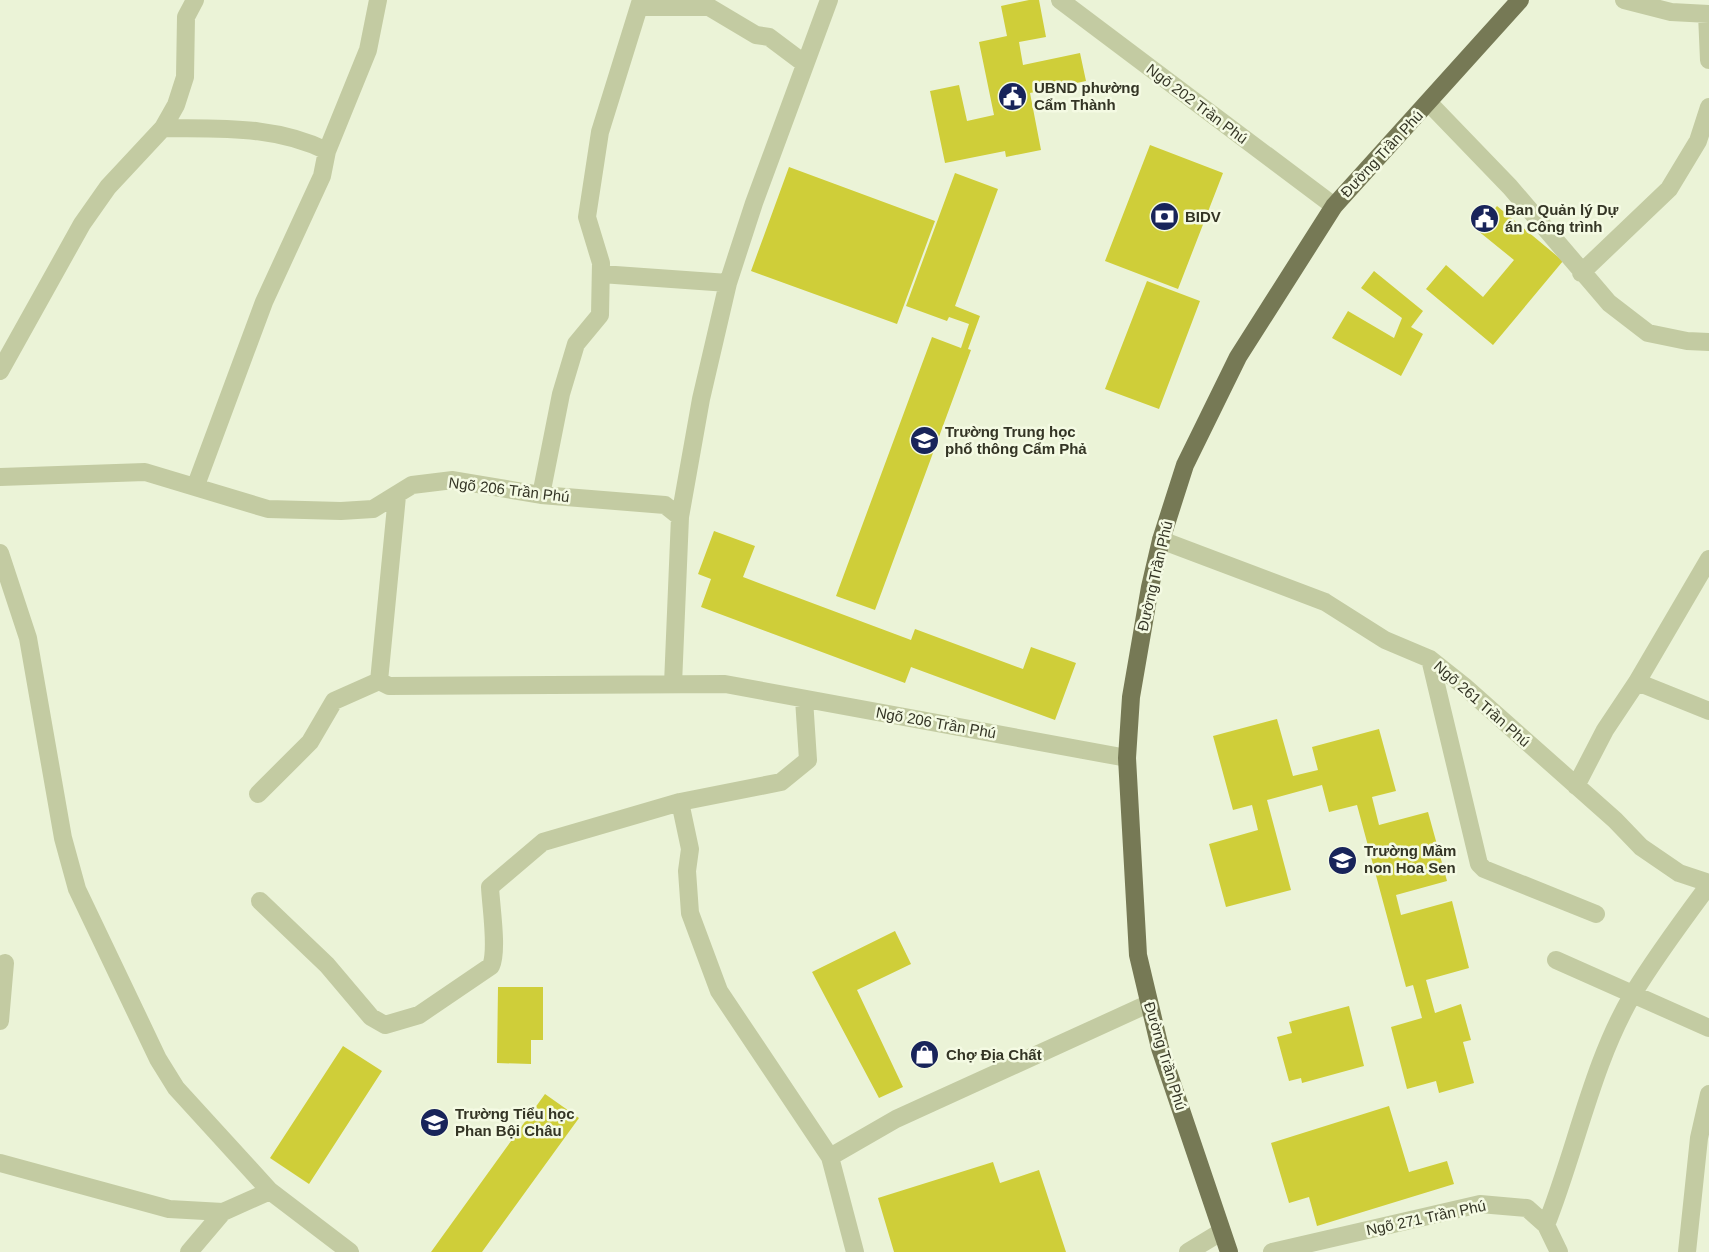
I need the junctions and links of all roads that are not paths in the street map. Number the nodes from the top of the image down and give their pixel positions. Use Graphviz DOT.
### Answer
graph roads {
  1 [pos="195,0"];
  2 [pos="378,0"];
  3 [pos="829,0"];
  4 [pos="1060,0"];
  5 [pos="1521,0"];
  6 [pos="1624,0"];
  7 [pos="640,3"];
  8 [pos="1708,14"];
  9 [pos="1709,60"];
  10 [pos="805,64"];
  11 [pos="1429,103"];
  12 [pos="1709,107"];
  13 [pos="163,128"];
  14 [pos="327,151"];
  15 [pos="1334,207"];
  16 [pos="1581,273"];
  17 [pos="602,274"];
  18 [pos="728,283"];
  19 [pos="1709,342"];
  20 [pos="0,371"];
  21 [pos="0,477"];
  22 [pos="196,486"];
  23 [pos="541,495"];
  24 [pos="397,496"];
  25 [pos="680,517"];
  26 [pos="1161,540"];
  27 [pos="0,553"];
  28 [pos="1709,559"];
  29 [pos="1430,659"];
  30 [pos="379,681"];
  31 [pos="1637,682"];
  32 [pos="673,684"];
  33 [pos="804,699"];
  34 [pos="1709,711"];
  35 [pos="1127,758"];
  36 [pos="1575,786"];
  37 [pos="258,794"];
  38 [pos="680,802"];
  39 [pos="1709,884"];
  40 [pos="260,902"];
  41 [pos="1596,914"];
  42 [pos="1556,960"];
  43 [pos="5,963"];
  44 [pos="1633,994"];
  45 [pos="1148,1004"];
  46 [pos="0,1021"];
  47 [pos="1709,1028"];
  48 [pos="1709,1094"];
  49 [pos="830,1157"];
  50 [pos="0,1163"];
  51 [pos="270,1191"];
  52 [pos="223,1212"];
  53 [pos="1546,1225"];
  54 [pos="1221,1232"];
  55 [pos="189,1252"];
  56 [pos="350,1252"];
  57 [pos="855,1252"];
  58 [pos="1188,1252"];
  59 [pos="1229,1252"];
  60 [pos="1272,1252"];
  61 [pos="1559,1252"];
  62 [pos="1687,1252"];
  1 -- 13 [label="street"];
  2 -- 14 [label="street"];
  3 -- 10 [label="street"];
  4 -- 15 [label="street, Ngõ 202 Trần Phú"];
  5 -- 11 [label="main road, Đường Trần Phú"];
  6 -- 8 [label="street"];
  7 -- 10 [label="street"];
  7 -- 17 [label="street"];
  8 -- 9 [label="street"];
  10 -- 18 [label="street"];
  11 -- 15 [label="main road, Đường Trần Phú"];
  11 -- 16 [label="street"];
  12 -- 16 [label="street"];
  13 -- 14 [label="street"];
  13 -- 20 [label="street"];
  14 -- 22 [label="street"];
  15 -- 26 [label="main road, Đường Trần Phú"];
  16 -- 19 [label="street"];
  17 -- 18 [label="street"];
  17 -- 23 [label="street"];
  18 -- 25 [label="street"];
  21 -- 22 [label="street, Ngõ 206 Trần Phú"];
  22 -- 24 [label="street, Ngõ 206 Trần Phú"];
  23 -- 24 [label="street, Ngõ 206 Trần Phú"];
  23 -- 25 [label="street, Ngõ 206 Trần Phú"];
  24 -- 30 [label="street"];
  25 -- 32 [label="street"];
  26 -- 29 [label="street, Ngõ 261 Trần Phú"];
  26 -- 35 [label="main road, Đường Trần Phú"];
  27 -- 51 [label="street"];
  28 -- 31 [label="street"];
  29 -- 36 [label="street, Ngõ 261 Trần Phú"];
  29 -- 41 [label="street"];
  30 -- 32 [label="street, Ngõ 206 Trần Phú"];
  30 -- 37 [label="street"];
  31 -- 34 [label="street"];
  31 -- 36 [label="street"];
  32 -- 33 [label="street, Ngõ 206 Trần Phú"];
  33 -- 35 [label="street, Ngõ 206 Trần Phú"];
  33 -- 38 [label="street"];
  35 -- 45 [label="main road, Đường Trần Phú"];
  36 -- 39 [label="street, Ngõ 261 Trần Phú"];
  38 -- 40 [label="street"];
  38 -- 49 [label="street"];
  39 -- 44 [label="street"];
  42 -- 44 [label="street"];
  43 -- 46 [label="street"];
  44 -- 47 [label="street"];
  44 -- 53 [label="street"];
  45 -- 49 [label="street"];
  45 -- 54 [label="main road, Đường Trần Phú"];
  48 -- 62 [label="street"];
  49 -- 57 [label="street"];
  50 -- 52 [label="street"];
  51 -- 52 [label="street"];
  51 -- 56 [label="street"];
  52 -- 55 [label="street"];
  53 -- 60 [label="street, Ngõ 271 Trần Phú"];
  53 -- 61 [label="street, Ngõ 271 Trần Phú"];
  54 -- 58 [label="street"];
  54 -- 59 [label="main road, Đường Trần Phú"];
}
